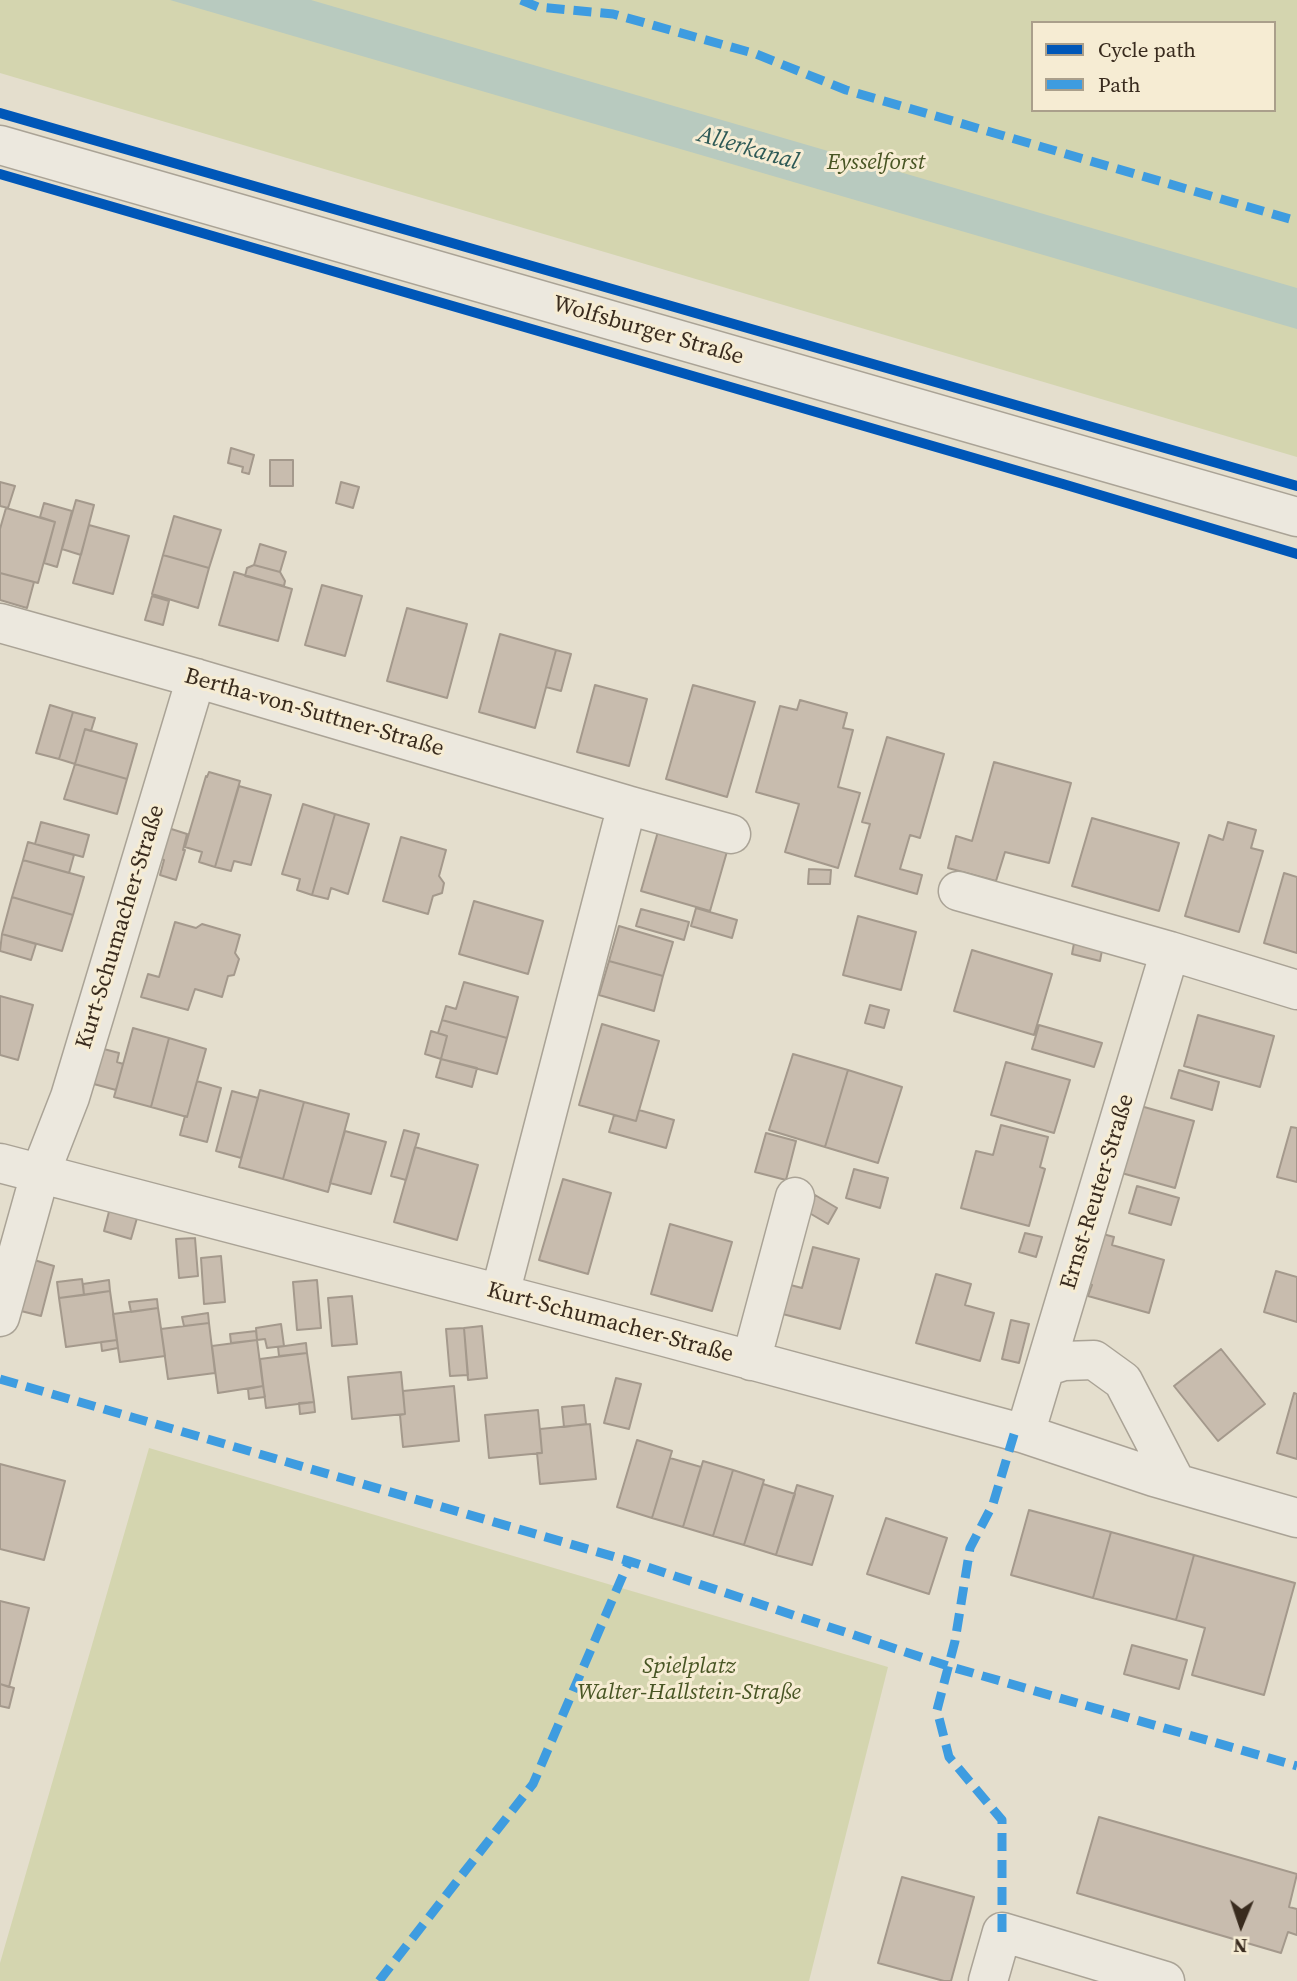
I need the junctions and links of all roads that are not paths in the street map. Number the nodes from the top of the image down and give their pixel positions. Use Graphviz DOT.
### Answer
graph roads {
  1 [pos="0,145"];
  2 [pos="1297,517"];
  3 [pos="0,623"];
  4 [pos="196,678"];
  5 [pos="627,805"];
  6 [pos="731,834"];
  7 [pos="958,891"];
  8 [pos="1170,951"];
  9 [pos="1297,990"];
  10 [pos="0,1163"];
  11 [pos="40,1174"];
  12 [pos="795,1197"];
  13 [pos="500,1294"];
  14 [pos="0,1317"];
  15 [pos="751,1361"];
  16 [pos="1045,1367"];
  17 [pos="1025,1434"];
  18 [pos="1176,1483"];
  19 [pos="1297,1518"];
  20 [pos="988,1981"];
  21 [pos="1165,1981"];
  1 -- 2 [label="street, Wolfsburger Straße"];
  3 -- 4 [label="street, Bertha-von-Suttner-Straße"];
  4 -- 5 [label="street, Bertha-von-Suttner-Straße"];
  4 -- 11 [label="street, Kurt-Schumacher-Straße"];
  5 -- 6 [label="street, Bertha-von-Suttner-Straße"];
  5 -- 13 [label="street"];
  7 -- 8 [label="street"];
  8 -- 9 [label="street"];
  8 -- 16 [label="street, Ernst-Reuter-Straße"];
  10 -- 11 [label="street, Kurt-Schumacher-Straße"];
  11 -- 13 [label="street, Kurt-Schumacher-Straße"];
  11 -- 14 [label="street"];
  12 -- 15 [label="street"];
  13 -- 15 [label="street, Kurt-Schumacher-Straße"];
  15 -- 17 [label="street, Kurt-Schumacher-Straße"];
  16 -- 17 [label="street, Ernst-Reuter-Straße"];
  16 -- 18 [label="street"];
  17 -- 18 [label="street, Kurt-Schumacher-Straße"];
  18 -- 19 [label="street, Kurt-Schumacher-Straße"];
  20 -- 21 [label="street"];
}
